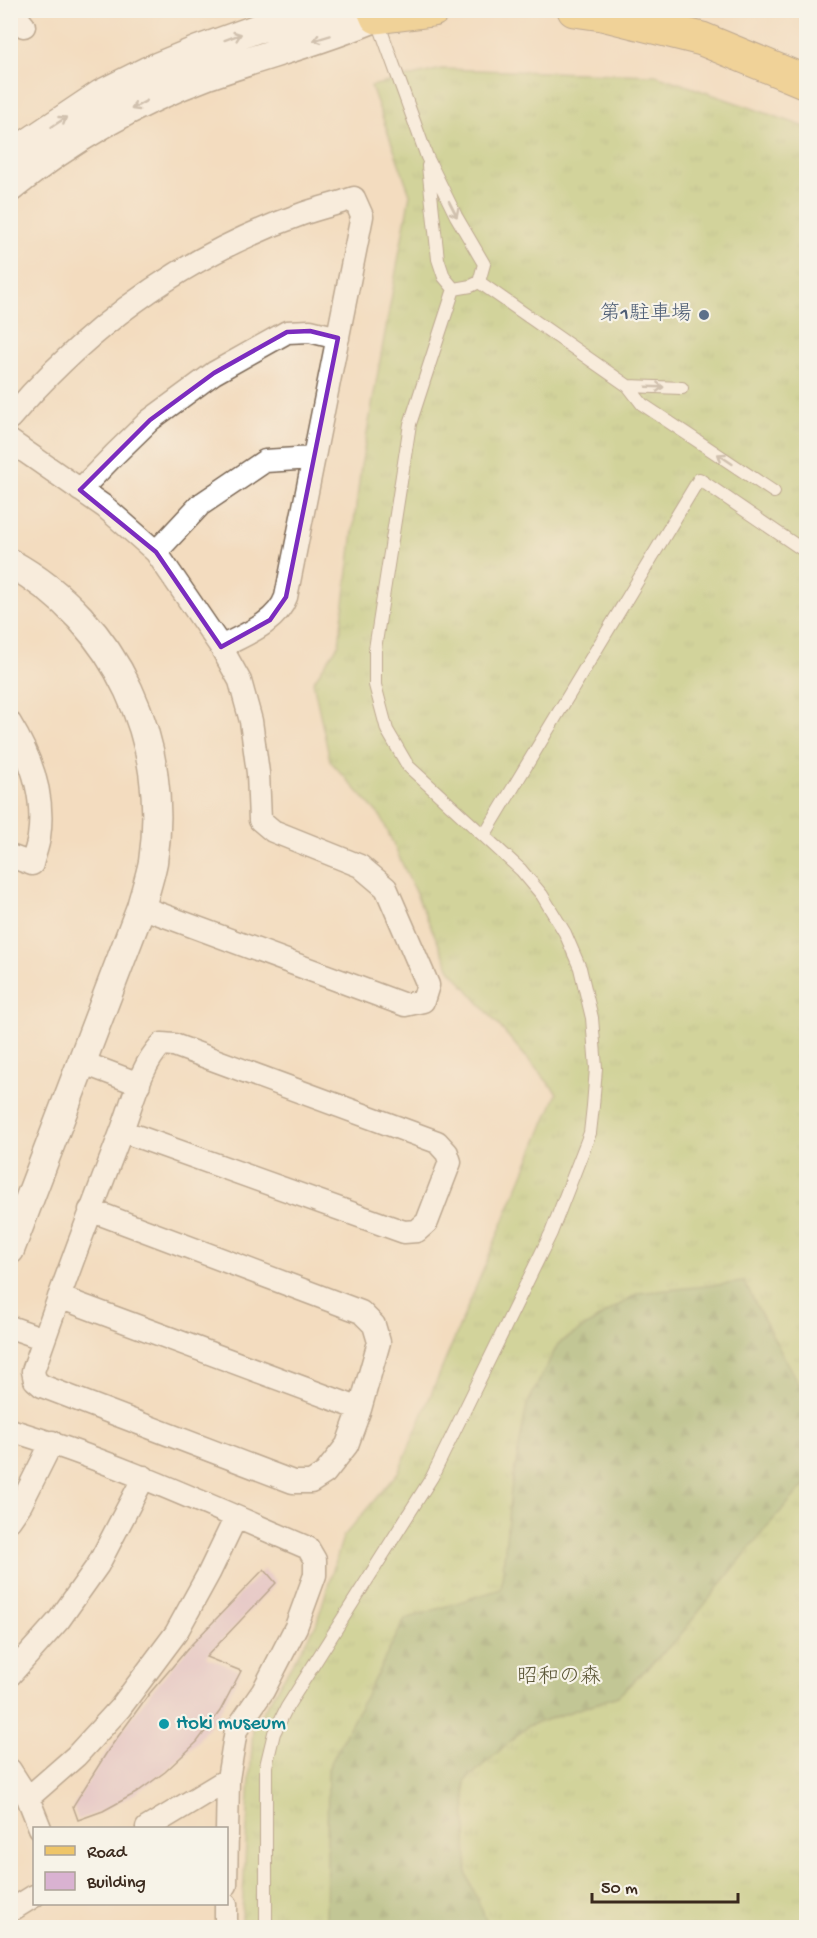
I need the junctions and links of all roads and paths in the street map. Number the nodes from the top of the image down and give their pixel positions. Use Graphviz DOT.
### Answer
graph roads {
  1 [pos="433,10"];
  2 [pos="574,10"];
  3 [pos="375,14"];
  4 [pos="807,82"];
  5 [pos="10,155"];
  6 [pos="427,157"];
  7 [pos="10,188"];
  8 [pos="479,282"];
  9 [pos="454,289"];
  10 [pos="338,338"];
  11 [pos="628,386"];
  12 [pos="682,388"];
  13 [pos="10,418"];
  14 [pos="10,441"];
  15 [pos="313,458"];
  16 [pos="80,490"];
  17 [pos="774,492"];
  18 [pos="156,552"];
  19 [pos="807,552"];
  20 [pos="10,563"];
  21 [pos="221,647"];
  22 [pos="10,723"];
  23 [pos="484,836"];
  24 [pos="10,856"];
  25 [pos="141,907"];
  26 [pos="81,1062"];
  27 [pos="139,1084"];
  28 [pos="122,1131"];
  29 [pos="90,1210"];
  30 [pos="10,1250"];
  31 [pos="59,1297"];
  32 [pos="10,1327"];
  33 [pos="44,1339"];
  34 [pos="360,1409"];
  35 [pos="10,1430"];
  36 [pos="52,1442"];
  37 [pos="144,1477"];
  38 [pos="236,1517"];
  39 [pos="10,1520"];
  40 [pos="10,1675"];
  41 [pos="10,1770"];
  42 [pos="228,1779"];
  43 [pos="28,1798"];
  44 [pos="39,1827"];
  45 [pos="149,1827"];
  46 [pos="227,1827"];
  47 [pos="33,1897"];
  48 [pos="226,1905"];
  49 [pos="10,1911"];
  50 [pos="226,1928"];
  51 [pos="266,1928"];
  1 -- 3 [label="main road"];
  2 -- 4 [label="main road"];
  5 -- 3 [label="street, one-way"];
  3 -- 6 [label="lane"];
  3 -- 7 [label="street, one-way"];
  6 -- 8 [label="lane, one-way"];
  6 -- 9 [label="lane"];
  8 -- 9 [label="lane"];
  8 -- 11 [label="lane"];
  9 -- 23 [label="lane"];
  10 -- 13 [label="street"];
  10 -- 15 [label="street"];
  10 -- 16 [label="street"];
  11 -- 12 [label="lane, one-way"];
  17 -- 11 [label="lane, one-way"];
  14 -- 16 [label="street"];
  15 -- 18 [label="street"];
  15 -- 21 [label="street"];
  16 -- 18 [label="street"];
  18 -- 21 [label="street"];
  19 -- 23 [label="lane"];
  20 -- 25 [label="street"];
  21 -- 25 [label="street"];
  22 -- 24 [label="street"];
  23 -- 51 [label="lane"];
  25 -- 26 [label="street"];
  26 -- 27 [label="street"];
  26 -- 30 [label="street"];
  27 -- 28 [label="street"];
  27 -- 28 [label="street"];
  28 -- 29 [label="street"];
  29 -- 31 [label="street"];
  29 -- 34 [label="street"];
  31 -- 33 [label="street"];
  31 -- 34 [label="street"];
  32 -- 33 [label="street"];
  33 -- 34 [label="street"];
  35 -- 36 [label="street"];
  36 -- 37 [label="street"];
  36 -- 39 [label="street"];
  37 -- 38 [label="street"];
  37 -- 40 [label="street"];
  38 -- 42 [label="street"];
  38 -- 43 [label="street"];
  41 -- 43 [label="street"];
  42 -- 45 [label="street"];
  42 -- 46 [label="street"];
  43 -- 44 [label="street"];
  47 -- 49 [label="street"];
  48 -- 50 [label="street"];
}
